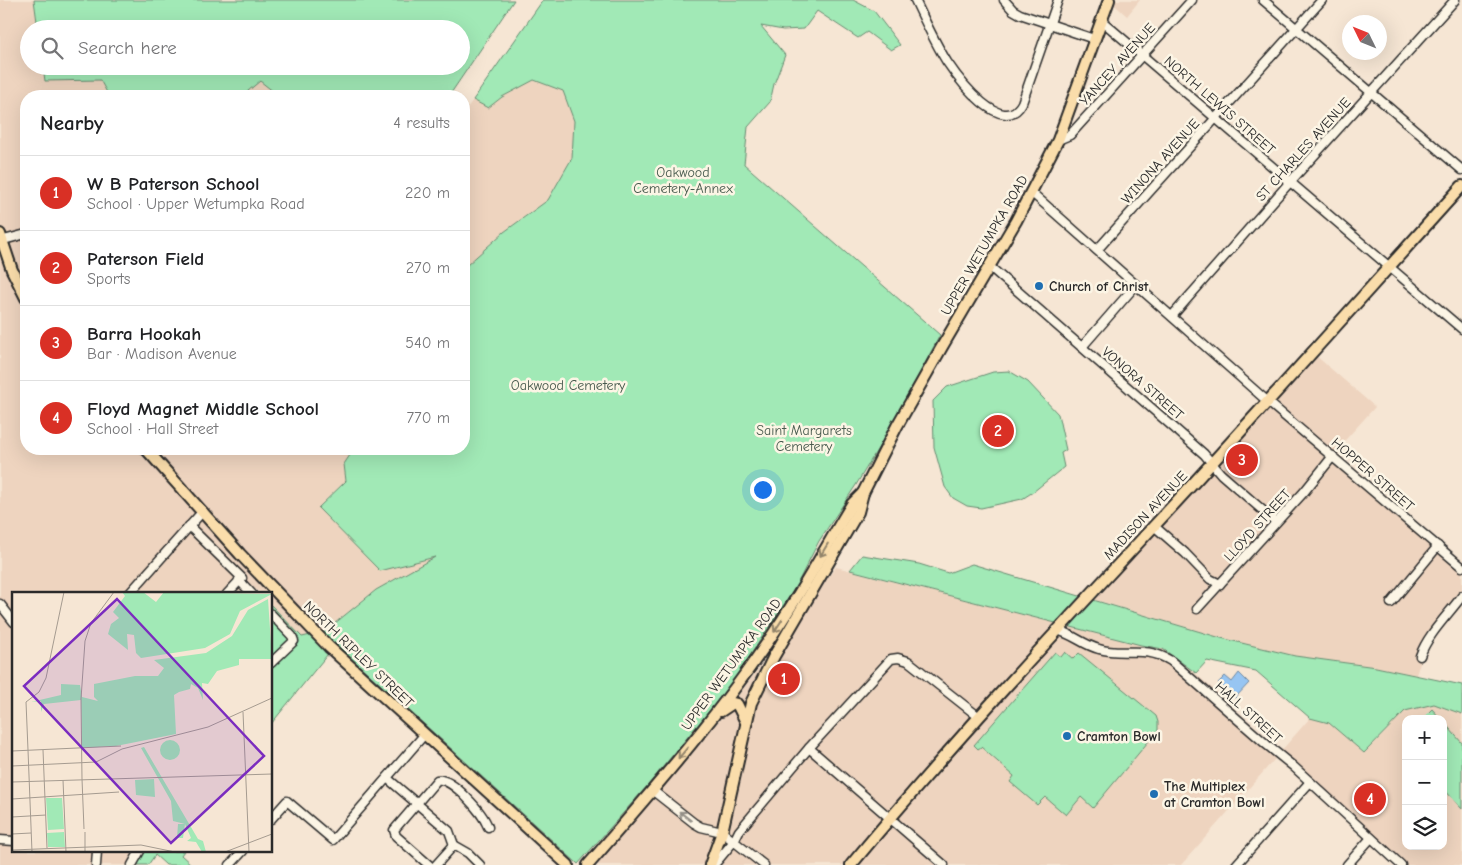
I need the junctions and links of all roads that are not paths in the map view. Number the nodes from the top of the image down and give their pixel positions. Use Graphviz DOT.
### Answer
graph roads {
  1 [pos="914,0"];
  2 [pos="1004,0"];
  3 [pos="1058,0"];
  4 [pos="1109,0"];
  5 [pos="1192,0"];
  6 [pos="1263,0"];
  7 [pos="1322,0"];
  8 [pos="1455,0"];
  9 [pos="1102,21"];
  10 [pos="1050,24"];
  11 [pos="1296,29"];
  12 [pos="1094,39"];
  13 [pos="1143,55"];
  14 [pos="1371,92"];
  15 [pos="1216,118"];
  16 [pos="1058,140"];
  17 [pos="1462,170"];
  18 [pos="1290,182"];
  19 [pos="1462,186"];
  20 [pos="1030,192"];
  21 [pos="20,235"];
  22 [pos="1,239"];
  23 [pos="1097,250"];
  24 [pos="989,266"];
  25 [pos="1389,267"];
  26 [pos="1136,285"];
  27 [pos="20,286"];
  28 [pos="1172,316"];
  29 [pos="1462,329"];
  30 [pos="1082,347"];
  31 [pos="1267,401"];
  32 [pos="152,455"];
  33 [pos="1333,456"];
  34 [pos="1212,463"];
  35 [pos="203,511"];
  36 [pos="1276,522"];
  37 [pos="189,526"];
  38 [pos="1154,526"];
  39 [pos="840,533"];
  40 [pos="1438,546"];
  41 [pos="1462,567"];
  42 [pos="240,579"];
  43 [pos="1220,584"];
  44 [pos="131,592"];
  45 [pos="229,592"];
  46 [pos="250,592"];
  47 [pos="1462,596"];
  48 [pos="1391,603"];
  49 [pos="797,606"];
  50 [pos="2,609"];
  51 [pos="1197,609"];
  52 [pos="272,615"];
  53 [pos="12,620"];
  54 [pos="1056,630"];
  55 [pos="1420,656"];
  56 [pos="272,662"];
  57 [pos="713,716"];
  58 [pos="979,717"];
  59 [pos="746,722"];
  60 [pos="424,735"];
  61 [pos="810,748"];
  62 [pos="386,778"];
  63 [pos="1310,782"];
  64 [pos="652,790"];
  65 [pos="416,803"];
  66 [pos="272,818"];
  67 [pos="889,819"];
  68 [pos="488,827"];
  69 [pos="722,832"];
  70 [pos="1371,838"];
  71 [pos="734,841"];
  72 [pos="454,845"];
  73 [pos="98,852"];
  74 [pos="139,852"];
  75 [pos="242,852"];
  76 [pos="96,865"];
  77 [pos="132,865"];
  78 [pos="230,865"];
  79 [pos="429,865"];
  80 [pos="436,865"];
  81 [pos="480,865"];
  82 [pos="568,865"];
  83 [pos="588,865"];
  84 [pos="710,865"];
  85 [pos="714,865"];
  86 [pos="764,865"];
  87 [pos="851,865"];
  88 [pos="944,865"];
  89 [pos="1236,865"];
  90 [pos="1347,865"];
  91 [pos="1401,865"];
  1 -- 10 [label="street"];
  2 -- 10 [label="street"];
  3 -- 10 [label="street"];
  4 -- 9 [label="main road, UPPER WETUMPKA ROAD"];
  5 -- 13 [label="street, YANCEY AVENUE"];
  6 -- 11 [label="street"];
  7 -- 11 [label="street, WINONA AVENUE"];
  8 -- 14 [label="street, ST CHARLES AVENUE"];
  9 -- 12 [label="main road, UPPER WETUMPKA ROAD"];
  9 -- 13 [label="street, NORTH LEWIS STREET"];
  10 -- 12 [label="street"];
  11 -- 14 [label="street"];
  11 -- 15 [label="street, WINONA AVENUE"];
  12 -- 16 [label="main road, UPPER WETUMPKA ROAD"];
  13 -- 15 [label="street, NORTH LEWIS STREET"];
  13 -- 16 [label="street, YANCEY AVENUE"];
  14 -- 17 [label="street"];
  14 -- 18 [label="street, ST CHARLES AVENUE"];
  15 -- 18 [label="street, NORTH LEWIS STREET"];
  15 -- 23 [label="street, WINONA AVENUE"];
  16 -- 20 [label="main road, UPPER WETUMPKA ROAD"];
  18 -- 25 [label="street, NORTH LEWIS STREET"];
  18 -- 28 [label="street, ST CHARLES AVENUE"];
  19 -- 25 [label="main road, MADISON AVENUE"];
  20 -- 23 [label="street, HOPPER STREET"];
  20 -- 24 [label="main road, UPPER WETUMPKA ROAD"];
  21 -- 22 [label="street"];
  22 -- 27 [label="main road"];
  23 -- 26 [label="street, HOPPER STREET"];
  24 -- 30 [label="street, VONORA STREET"];
  24 -- 39 [label="main road, UPPER WETUMPKA ROAD"];
  25 -- 29 [label="street, NORTH LEWIS STREET"];
  25 -- 31 [label="main road, MADISON AVENUE"];
  26 -- 28 [label="street, HOPPER STREET"];
  26 -- 30 [label="street"];
  28 -- 31 [label="street, HOPPER STREET"];
  30 -- 34 [label="street, VONORA STREET"];
  31 -- 33 [label="street, HOPPER STREET"];
  31 -- 34 [label="main road, MADISON AVENUE"];
  32 -- 35 [label="main road, NORTH RIPLEY STREET"];
  33 -- 36 [label="street, LLOYD STREET"];
  33 -- 40 [label="street, HOPPER STREET"];
  34 -- 36 [label="street, VONORA STREET"];
  34 -- 38 [label="main road, MADISON AVENUE"];
  35 -- 37 [label="street"];
  35 -- 60 [label="main road, NORTH RIPLEY STREET"];
  36 -- 43 [label="street, LLOYD STREET"];
  37 -- 42 [label="street"];
  37 -- 44 [label="street"];
  38 -- 43 [label="street"];
  38 -- 54 [label="main road, MADISON AVENUE"];
  39 -- 49 [label="main road, UPPER WETUMPKA ROAD, one-way"];
  39 -- 49 [label="main road, UPPER WETUMPKA ROAD"];
  40 -- 41 [label="street, HOPPER STREET"];
  40 -- 48 [label="street"];
  42 -- 45 [label="street"];
  42 -- 46 [label="street"];
  43 -- 51 [label="street, LLOYD STREET"];
  47 -- 55 [label="street"];
  49 -- 57 [label="main road, UPPER WETUMPKA ROAD, one-way"];
  49 -- 59 [label="main road, UPPER WETUMPKA ROAD"];
  50 -- 53 [label="street"];
  52 -- 56 [label="street"];
  54 -- 58 [label="main road, MADISON AVENUE"];
  54 -- 63 [label="street, HALL STREET"];
  57 -- 59 [label="main road"];
  57 -- 64 [label="main road, UPPER WETUMPKA ROAD, one-way"];
  58 -- 61 [label="street"];
  58 -- 67 [label="main road, MADISON AVENUE"];
  59 -- 69 [label="main road, UPPER WETUMPKA ROAD"];
  60 -- 62 [label="street"];
  60 -- 82 [label="main road, NORTH RIPLEY STREET"];
  61 -- 67 [label="street"];
  61 -- 71 [label="street"];
  62 -- 65 [label="street"];
  62 -- 66 [label="street"];
  63 -- 70 [label="street, HALL STREET"];
  63 -- 89 [label="street"];
  69 -- 64 [label="street, one-way"];
  64 -- 83 [label="main road, UPPER WETUMPKA ROAD"];
  65 -- 68 [label="street"];
  65 -- 72 [label="street"];
  65 -- 79 [label="street"];
  67 -- 87 [label="main road, MADISON AVENUE"];
  67 -- 88 [label="street"];
  69 -- 71 [label="street"];
  69 -- 84 [label="main road, UPPER WETUMPKA ROAD"];
  70 -- 90 [label="street"];
  70 -- 91 [label="street, HALL STREET"];
  71 -- 85 [label="street"];
  71 -- 86 [label="street"];
  72 -- 80 [label="street"];
  72 -- 81 [label="street"];
  73 -- 76 [label="street"];
  74 -- 77 [label="street"];
  75 -- 78 [label="street"];
}
